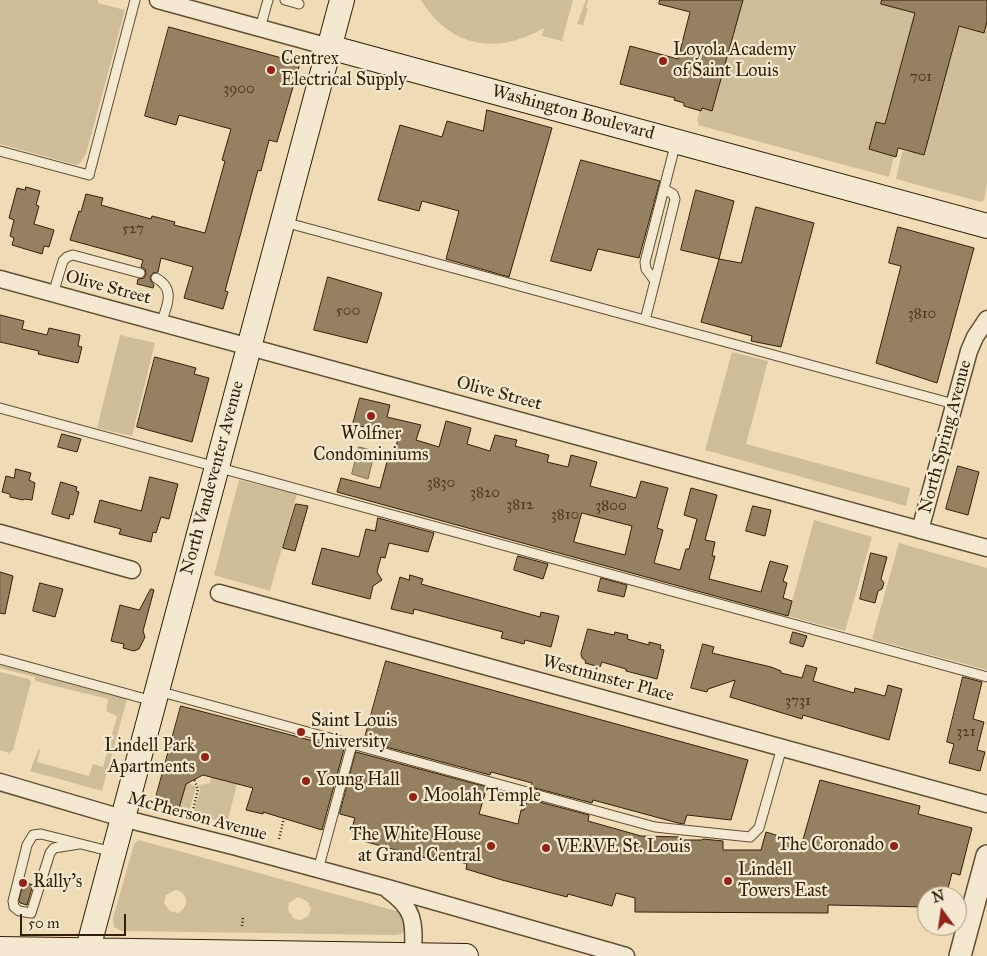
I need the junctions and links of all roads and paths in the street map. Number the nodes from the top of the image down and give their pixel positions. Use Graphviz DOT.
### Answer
graph roads {
  1 [pos="135,0"];
  2 [pos="158,0"];
  3 [pos="268,0"];
  4 [pos="285,0"];
  5 [pos="342,0"];
  6 [pos="300,4"];
  7 [pos="260,28"];
  8 [pos="329,47"];
  9 [pos="676,141"];
  10 [pos="0,151"];
  11 [pos="664,189"];
  12 [pos="282,222"];
  13 [pos="987,226"];
  14 [pos="140,273"];
  15 [pos="156,278"];
  16 [pos="0,279"];
  17 [pos="655,281"];
  18 [pos="53,294"];
  19 [pos="987,319"];
  20 [pos="645,320"];
  21 [pos="161,323"];
  22 [pos="248,347"];
  23 [pos="954,404"];
  24 [pos="0,408"];
  25 [pos="216,467"];
  26 [pos="920,530"];
  27 [pos="0,533"];
  28 [pos="987,548"];
  29 [pos="132,570"];
  30 [pos="219,593"];
  31 [pos="0,659"];
  32 [pos="987,676"];
  33 [pos="155,696"];
  34 [pos="352,744"];
  35 [pos="782,747"];
  36 [pos="194,779"];
  37 [pos="0,782"];
  38 [pos="987,804"];
  39 [pos="192,815"];
  40 [pos="122,818"];
  41 [pos="284,818"];
  42 [pos="279,839"];
  43 [pos="79,844"];
  44 [pos="113,852"];
  45 [pos="987,856"];
  46 [pos="318,870"];
  47 [pos="384,887"];
  48 [pos="242,917"];
  49 [pos="242,926"];
  50 [pos="0,949"];
  51 [pos="86,953"];
  52 [pos="413,955"];
  53 [pos="466,956"];
  54 [pos="626,956"];
  55 [pos="960,956"];
  1 -- 10 [label="lane"];
  2 -- 7 [label="street, Washington Boulevard"];
  3 -- 7 [label="lane"];
  4 -- 6 [label="lane"];
  5 -- 8 [label="main road, North Vandeventer Avenue"];
  7 -- 8 [label="street, Washington Boulevard"];
  8 -- 9 [label="main road, Washington Boulevard"];
  8 -- 12 [label="main road, North Vandeventer Avenue"];
  9 -- 11 [label="lane"];
  9 -- 13 [label="main road, Washington Boulevard"];
  11 -- 17 [label="lane"];
  11 -- 17 [label="lane"];
  12 -- 20 [label="lane"];
  12 -- 22 [label="main road, North Vandeventer Avenue"];
  14 -- 18 [label="lane"];
  15 -- 21 [label="lane"];
  16 -- 18 [label="street, Olive Street"];
  17 -- 20 [label="lane"];
  18 -- 21 [label="street, Olive Street"];
  19 -- 23 [label="street, North Spring Avenue"];
  20 -- 23 [label="lane"];
  21 -- 22 [label="street, Olive Street"];
  22 -- 25 [label="main road, North Vandeventer Avenue"];
  22 -- 26 [label="street, Olive Street"];
  23 -- 26 [label="street, North Spring Avenue"];
  24 -- 25 [label="lane"];
  25 -- 32 [label="lane"];
  25 -- 33 [label="main road, North Vandeventer Avenue"];
  26 -- 28 [label="street, Olive Street"];
  27 -- 29 [label="street"];
  30 -- 35 [label="street, Westminster Place"];
  31 -- 33 [label="lane"];
  33 -- 34 [label="lane"];
  33 -- 40 [label="main road, North Vandeventer Avenue"];
  34 -- 35 [label="lane"];
  34 -- 46 [label="lane"];
  35 -- 38 [label="street, Westminster Place"];
  36 -- 39 [label="path"];
  37 -- 40 [label="street, McPherson Avenue"];
  40 -- 44 [label="main road, North Vandeventer Avenue"];
  40 -- 46 [label="street, McPherson Avenue"];
  41 -- 42 [label="path"];
  43 -- 43 [label="lane"];
  43 -- 44 [label="lane"];
  44 -- 51 [label="main road, North Vandeventer Avenue"];
  45 -- 55 [label="street"];
  46 -- 47 [label="street, McPherson Avenue"];
  47 -- 52 [label="street, McPherson Avenue"];
  47 -- 54 [label="street, McPherson Avenue"];
  48 -- 49 [label="path"];
  50 -- 51 [label="main road"];
  51 -- 52 [label="main road"];
  52 -- 53 [label="main road"];
}
